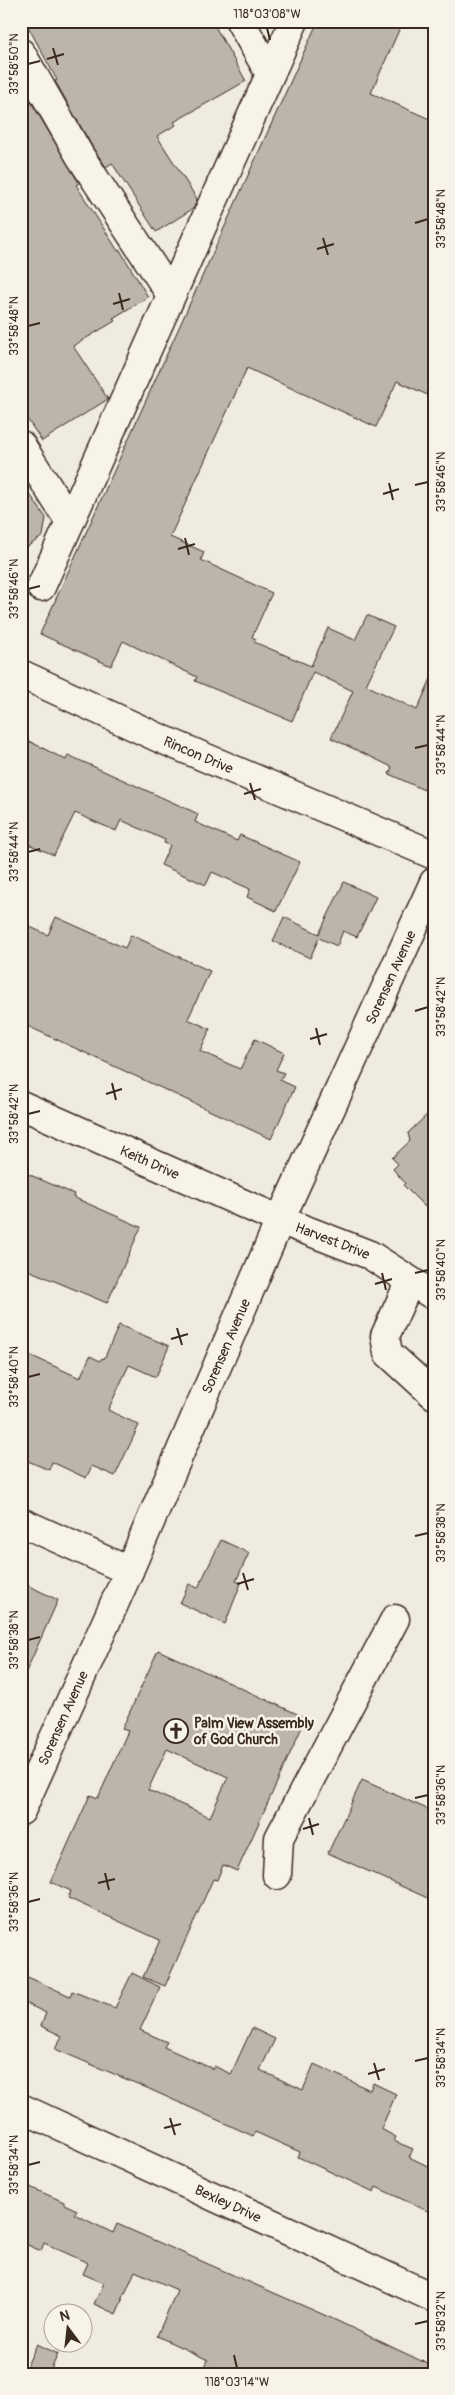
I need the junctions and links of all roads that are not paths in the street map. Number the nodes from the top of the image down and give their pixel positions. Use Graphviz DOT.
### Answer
graph roads {
  1 [pos="240,21"];
  2 [pos="294,21"];
  3 [pos="21,53"];
  4 [pos="270,74"];
  5 [pos="171,295"];
  6 [pos="21,445"];
  7 [pos="70,522"];
  8 [pos="41,587"];
  9 [pos="21,674"];
  10 [pos="434,855"];
  11 [pos="434,882"];
  12 [pos="21,1105"];
  13 [pos="280,1220"];
  14 [pos="410,1281"];
  15 [pos="434,1296"];
  16 [pos="434,1395"];
  17 [pos="21,1522"];
  18 [pos="129,1570"];
  19 [pos="395,1619"];
  20 [pos="21,1811"];
  21 [pos="277,1875"];
  22 [pos="21,2108"];
  23 [pos="434,2298"];
  1 -- 4 [label="street"];
  2 -- 4 [label="street"];
  3 -- 5 [label="street"];
  4 -- 5 [label="street"];
  5 -- 7 [label="street"];
  6 -- 7 [label="street"];
  7 -- 8 [label="street"];
  9 -- 10 [label="street, Rincon Drive"];
  11 -- 13 [label="street, Sorensen Avenue"];
  12 -- 13 [label="street, Keith Drive"];
  13 -- 14 [label="street, Harvest Drive"];
  13 -- 18 [label="street, Sorensen Avenue"];
  14 -- 15 [label="street, Harvest Drive"];
  14 -- 16 [label="street"];
  17 -- 18 [label="street"];
  18 -- 20 [label="street, Sorensen Avenue"];
  19 -- 21 [label="street"];
  22 -- 23 [label="street, Bexley Drive"];
}
